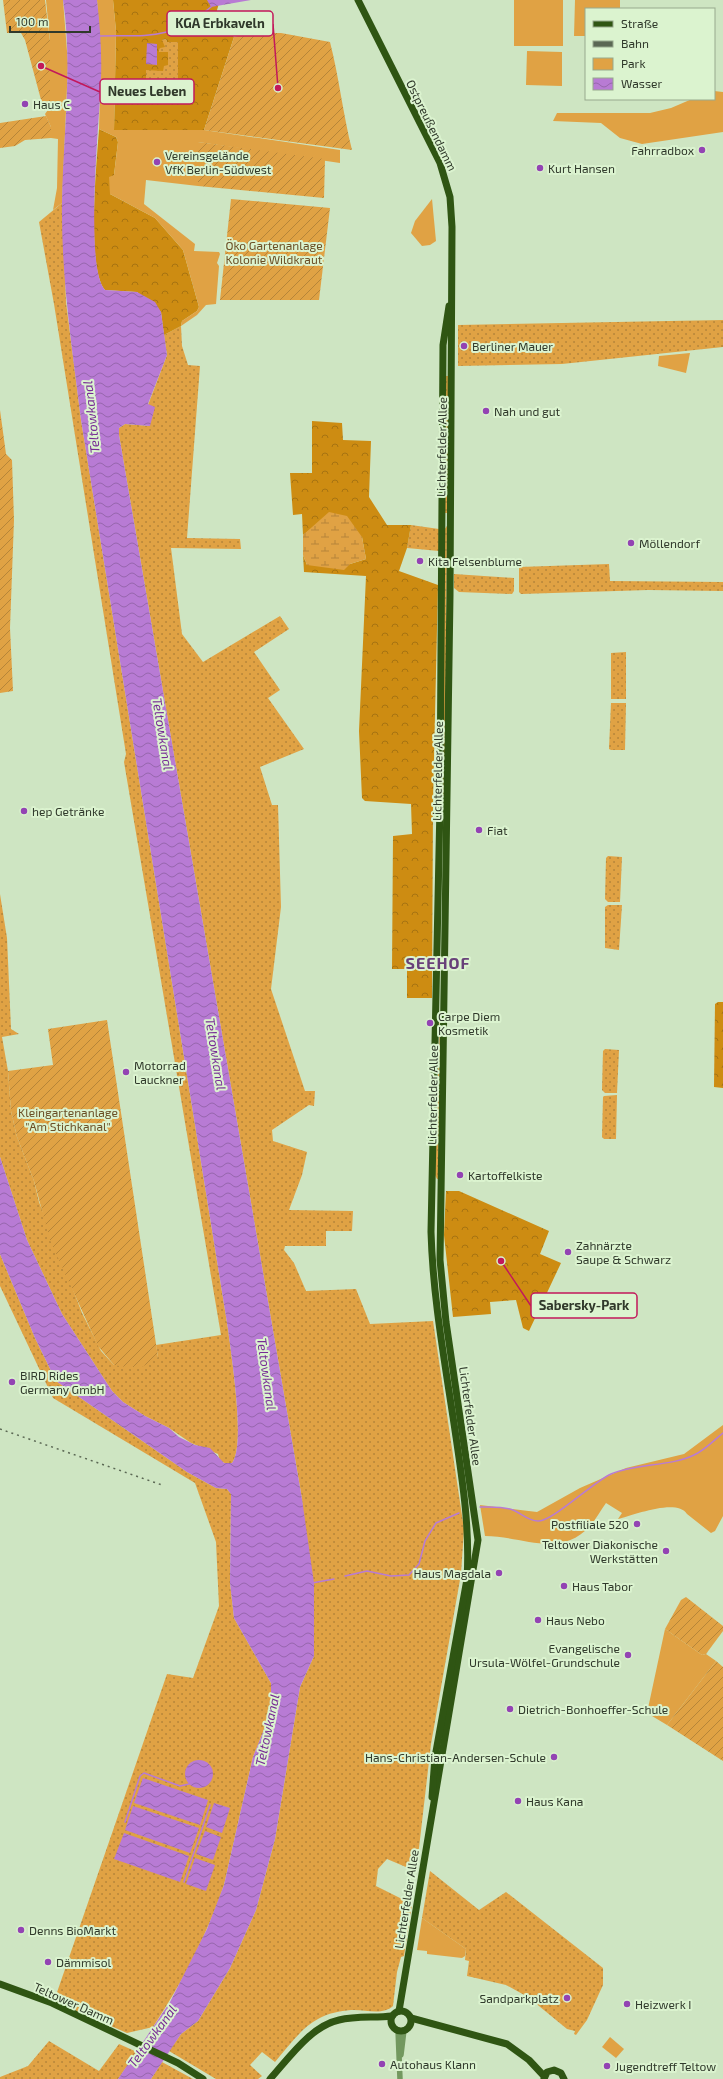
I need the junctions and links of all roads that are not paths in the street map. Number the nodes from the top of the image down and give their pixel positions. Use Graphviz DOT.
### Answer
graph roads {
  1 [pos="358,0"];
  2 [pos="450,324"];
  3 [pos="453,368"];
  4 [pos="443,369"];
  5 [pos="432,1815"];
  6 [pos="0,1984"];
  7 [pos="402,2011"];
  8 [pos="411,2018"];
  9 [pos="392,2020"];
  10 [pos="430,2024"];
  11 [pos="404,2029"];
  12 [pos="546,2076"];
  13 [pos="271,2077"];
  14 [pos="203,2079"];
  15 [pos="400,2079"];
  16 [pos="564,2079"];
  1 -- 2 [label="main road, Ostpreußendamm"];
  2 -- 3 [label="main road, Lichterfelder Allee"];
  2 -- 4 [label="main road, Lichterfelder Allee"];
  3 -- 4 [label="main road"];
  3 -- 5 [label="main road, Lichterfelder Allee"];
  4 -- 5 [label="main road, Lichterfelder Allee"];
  5 -- 7 [label="main road, Lichterfelder Allee"];
  6 -- 14 [label="main road, Teltower Damm"];
  7 -- 8 [label="main road"];
  7 -- 9 [label="main road"];
  8 -- 10 [label="main road"];
  8 -- 11 [label="main road"];
  9 -- 11 [label="main road"];
  9 -- 13 [label="main road"];
  10 -- 11 [label="main road"];
  10 -- 12 [label="main road"];
  11 -- 15 [label="street"];
  12 -- 16 [label="main road"];
}
